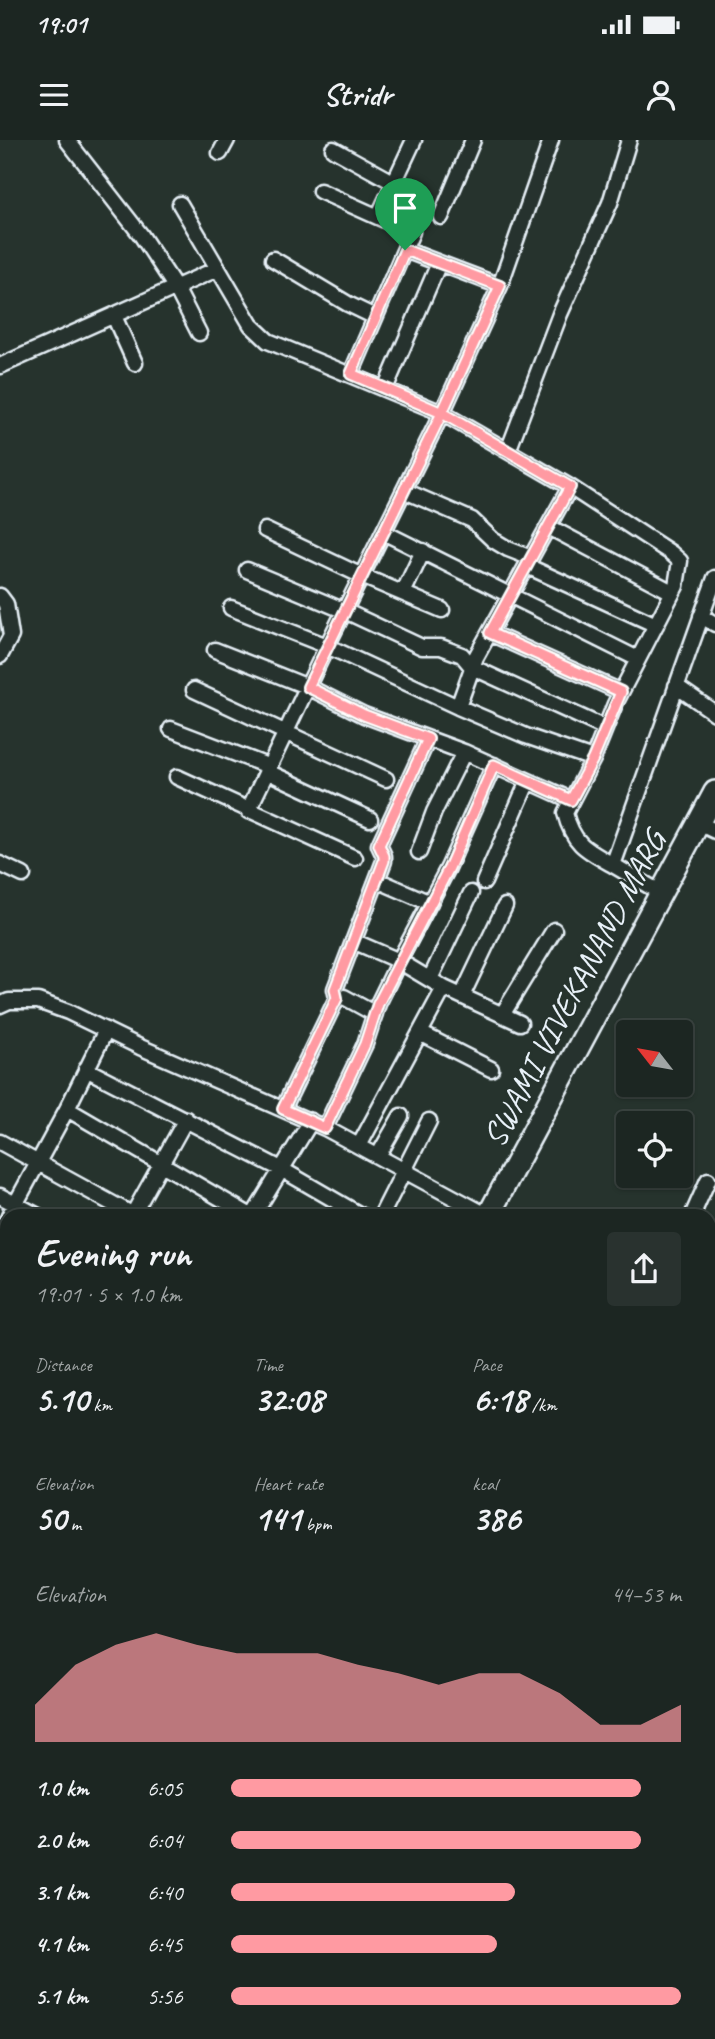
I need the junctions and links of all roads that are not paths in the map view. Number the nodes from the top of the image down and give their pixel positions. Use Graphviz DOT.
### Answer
graph roads {
  1 [pos="67,140"];
  2 [pos="414,140"];
  3 [pos="473,140"];
  4 [pos="551,140"];
  5 [pos="629,140"];
  6 [pos="333,149"];
  7 [pos="393,182"];
  8 [pos="320,191"];
  9 [pos="180,204"];
  10 [pos="377,217"];
  11 [pos="442,218"];
  12 [pos="405,250"];
  13 [pos="272,259"];
  14 [pos="439,262"];
  15 [pos="217,269"];
  16 [pos="500,286"];
  17 [pos="176,288"];
  18 [pos="114,316"];
  19 [pos="375,317"];
  20 [pos="199,333"];
  21 [pos="135,363"];
  22 [pos="0,366"];
  23 [pos="351,374"];
  24 [pos="384,389"];
  25 [pos="442,413"];
  26 [pos="508,450"];
  27 [pos="570,487"];
  28 [pos="405,491"];
  29 [pos="549,527"];
  30 [pos="265,530"];
  31 [pos="385,533"];
  32 [pos="423,551"];
  33 [pos="529,562"];
  34 [pos="247,570"];
  35 [pos="362,576"];
  36 [pos="715,580"];
  37 [pos="673,592"];
  38 [pos="403,593"];
  39 [pos="511,594"];
  40 [pos="0,596"];
  41 [pos="231,608"];
  42 [pos="442,610"];
  43 [pos="345,611"];
  44 [pos="701,616"];
  45 [pos="715,624"];
  46 [pos="656,625"];
  47 [pos="490,633"];
  48 [pos="327,646"];
  49 [pos="215,650"];
  50 [pos="0,656"];
  51 [pos="638,659"];
  52 [pos="472,667"];
  53 [pos="676,686"];
  54 [pos="308,687"];
  55 [pos="194,690"];
  56 [pos="621,692"];
  57 [pos="458,707"];
  58 [pos="715,713"];
  59 [pos="605,728"];
  60 [pos="171,729"];
  61 [pos="287,732"];
  62 [pos="428,739"];
  63 [pos="464,752"];
  64 [pos="593,759"];
  65 [pos="494,765"];
  66 [pos="269,770"];
  67 [pos="177,777"];
  68 [pos="386,779"];
  69 [pos="528,781"];
  70 [pos="715,792"];
  71 [pos="571,800"];
  72 [pos="248,811"];
  73 [pos="370,819"];
  74 [pos="707,827"];
  75 [pos="419,852"];
  76 [pos="355,858"];
  77 [pos="0,864"];
  78 [pos="613,865"];
  79 [pos="23,875"];
  80 [pos="377,880"];
  81 [pos="484,882"];
  82 [pos="471,892"];
  83 [pos="661,893"];
  84 [pos="429,903"];
  85 [pos="505,906"];
  86 [pos="554,930"];
  87 [pos="353,941"];
  88 [pos="399,961"];
  89 [pos="430,979"];
  90 [pos="444,988"];
  91 [pos="462,996"];
  92 [pos="337,998"];
  93 [pos="0,1005"];
  94 [pos="375,1014"];
  95 [pos="502,1015"];
  96 [pos="520,1023"];
  97 [pos="106,1030"];
  98 [pos="420,1033"];
  99 [pos="86,1069"];
  100 [pos="491,1069"];
  101 [pos="67,1109"];
  102 [pos="283,1109"];
  103 [pos="401,1116"];
  104 [pos="186,1119"];
  105 [pos="311,1121"];
  106 [pos="429,1121"];
  107 [pos="325,1128"];
  108 [pos="0,1142"];
  109 [pos="359,1146"];
  110 [pos="378,1156"];
  111 [pos="38,1163"];
  112 [pos="161,1164"];
  113 [pos="282,1169"];
  114 [pos="403,1170"];
  115 [pos="708,1180"];
  116 [pos="13,1209"];
  117 [pos="120,1209"];
  118 [pos="137,1209"];
  119 [pos="240,1209"];
  120 [pos="256,1209"];
  121 [pos="350,1209"];
  122 [pos="384,1209"];
  123 [pos="475,1209"];
  124 [pos="492,1209"];
  125 [pos="695,1209"];
  1 -- 17 [label="street"];
  2 -- 7 [label="street"];
  3 -- 11 [label="street"];
  4 -- 16 [label="street"];
  5 -- 26 [label="street"];
  6 -- 7 [label="street"];
  7 -- 10 [label="street"];
  8 -- 10 [label="street"];
  9 -- 15 [label="street"];
  10 -- 12 [label="street"];
  12 -- 14 [label="street"];
  12 -- 19 [label="street"];
  13 -- 19 [label="street"];
  14 -- 16 [label="street"];
  14 -- 24 [label="street"];
  15 -- 17 [label="street"];
  15 -- 23 [label="street"];
  16 -- 25 [label="street"];
  17 -- 18 [label="street"];
  17 -- 20 [label="street"];
  18 -- 21 [label="street"];
  18 -- 22 [label="street"];
  19 -- 23 [label="street"];
  23 -- 24 [label="street"];
  24 -- 25 [label="street"];
  25 -- 26 [label="street"];
  25 -- 28 [label="street"];
  26 -- 27 [label="street"];
  27 -- 29 [label="street"];
  27 -- 37 [label="street"];
  28 -- 31 [label="street"];
  28 -- 33 [label="street"];
  29 -- 33 [label="street"];
  29 -- 37 [label="street"];
  30 -- 35 [label="street"];
  31 -- 32 [label="street"];
  31 -- 35 [label="street"];
  32 -- 38 [label="street"];
  32 -- 39 [label="street"];
  33 -- 39 [label="street"];
  33 -- 46 [label="street"];
  34 -- 43 [label="street"];
  35 -- 38 [label="street"];
  35 -- 43 [label="street"];
  36 -- 44 [label="street"];
  37 -- 46 [label="street"];
  38 -- 42 [label="street"];
  39 -- 47 [label="street"];
  39 -- 51 [label="street"];
  40 -- 50 [label="street"];
  41 -- 48 [label="street"];
  43 -- 48 [label="street"];
  43 -- 52 [label="street"];
  44 -- 45 [label="street"];
  44 -- 53 [label="street"];
  46 -- 51 [label="street"];
  47 -- 52 [label="street"];
  47 -- 56 [label="street"];
  48 -- 54 [label="street"];
  48 -- 57 [label="street"];
  49 -- 54 [label="street"];
  51 -- 56 [label="street"];
  52 -- 57 [label="street"];
  52 -- 59 [label="street"];
  53 -- 58 [label="street"];
  53 -- 78 [label="street"];
  54 -- 61 [label="street"];
  54 -- 62 [label="street"];
  55 -- 61 [label="street"];
  56 -- 59 [label="street"];
  57 -- 64 [label="street"];
  59 -- 64 [label="street"];
  60 -- 66 [label="street"];
  61 -- 66 [label="street"];
  61 -- 68 [label="street"];
  62 -- 63 [label="street"];
  62 -- 80 [label="street"];
  63 -- 65 [label="street"];
  63 -- 75 [label="street"];
  64 -- 71 [label="street"];
  65 -- 69 [label="street"];
  65 -- 84 [label="street"];
  66 -- 72 [label="street"];
  66 -- 73 [label="street"];
  67 -- 72 [label="street"];
  69 -- 71 [label="street"];
  69 -- 81 [label="street"];
  70 -- 74 [label="main road, SWAMI VIVEKANAND MARG"];
  71 -- 78 [label="street"];
  72 -- 76 [label="street"];
  74 -- 83 [label="main road, SWAMI VIVEKANAND MARG"];
  77 -- 79 [label="street"];
  78 -- 83 [label="street"];
  80 -- 84 [label="street"];
  80 -- 87 [label="street"];
  82 -- 89 [label="street"];
  83 -- 124 [label="main road, SWAMI VIVEKANAND MARG"];
  84 -- 88 [label="street"];
  85 -- 91 [label="street"];
  86 -- 95 [label="street"];
  87 -- 88 [label="street"];
  87 -- 92 [label="street"];
  88 -- 89 [label="street"];
  88 -- 94 [label="street"];
  89 -- 90 [label="street"];
  90 -- 91 [label="street"];
  90 -- 98 [label="street"];
  91 -- 95 [label="street"];
  92 -- 94 [label="street"];
  92 -- 102 [label="street"];
  93 -- 97 [label="street"];
  94 -- 107 [label="street"];
  95 -- 96 [label="street"];
  97 -- 99 [label="street"];
  97 -- 102 [label="street"];
  98 -- 100 [label="street"];
  98 -- 109 [label="street"];
  99 -- 101 [label="street"];
  99 -- 104 [label="street"];
  101 -- 111 [label="street"];
  101 -- 112 [label="street"];
  102 -- 105 [label="street"];
  103 -- 110 [label="street"];
  104 -- 112 [label="street"];
  104 -- 113 [label="street"];
  105 -- 107 [label="street"];
  105 -- 113 [label="street"];
  106 -- 114 [label="street"];
  107 -- 109 [label="street"];
  108 -- 111 [label="street"];
  109 -- 110 [label="street"];
  110 -- 114 [label="street"];
  111 -- 116 [label="street"];
  111 -- 117 [label="street"];
  112 -- 118 [label="street"];
  112 -- 119 [label="street"];
  113 -- 120 [label="street"];
  113 -- 121 [label="street"];
  114 -- 122 [label="street"];
  114 -- 123 [label="street"];
  115 -- 125 [label="street"];
}
